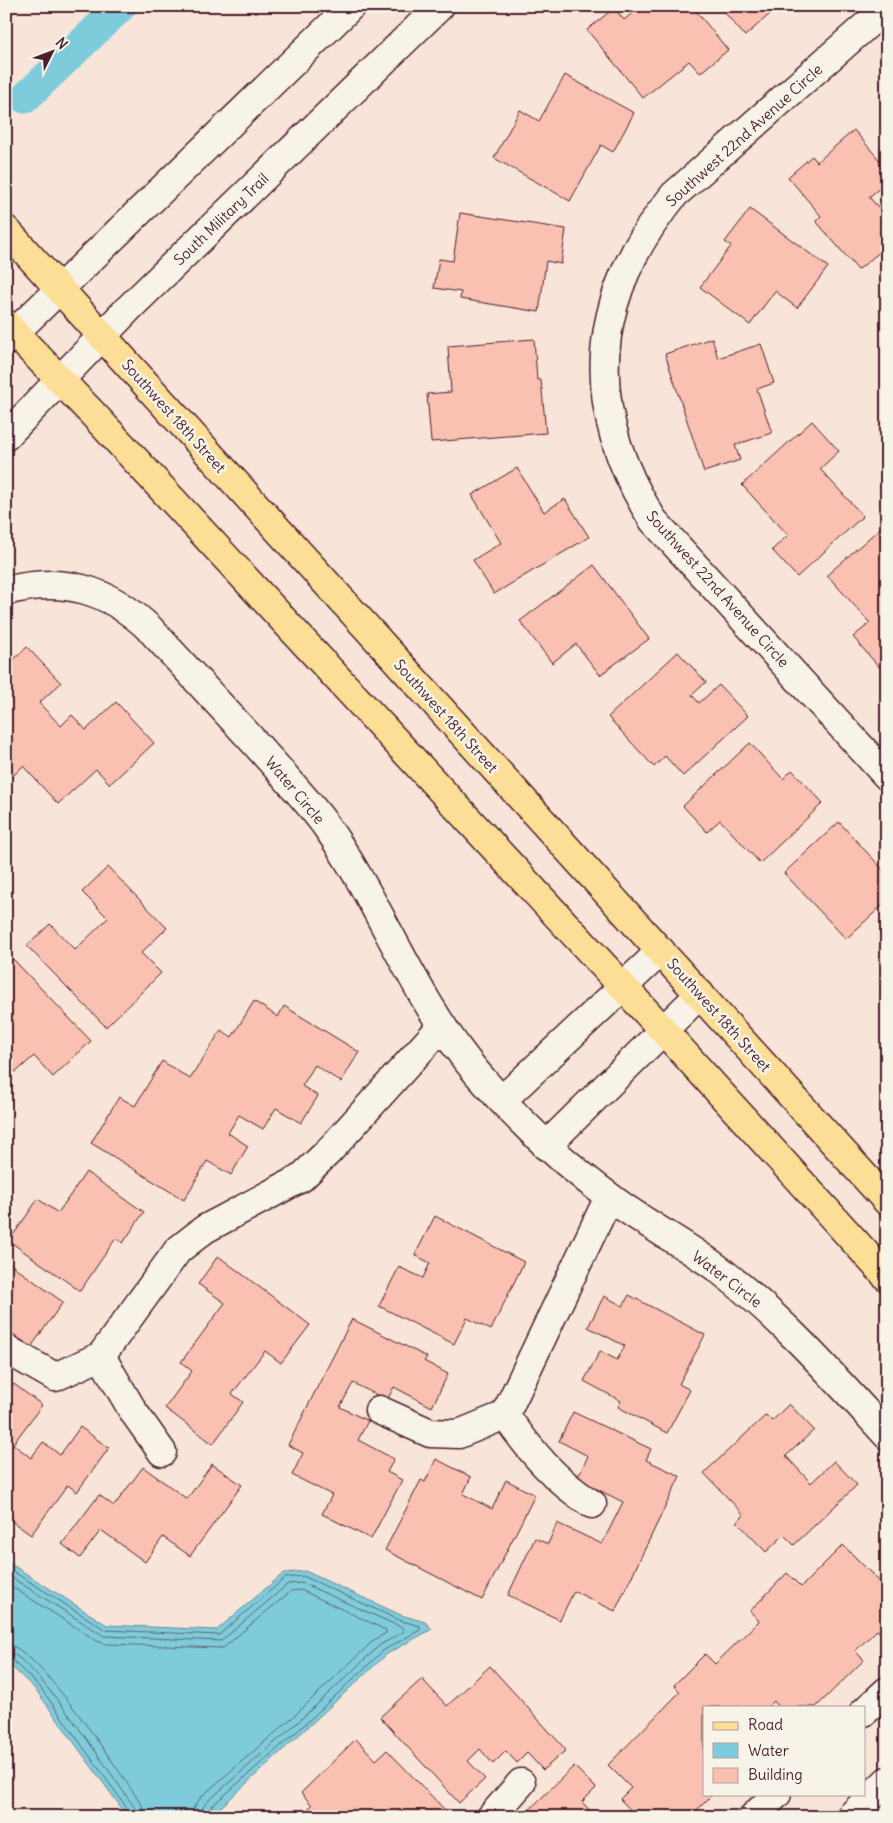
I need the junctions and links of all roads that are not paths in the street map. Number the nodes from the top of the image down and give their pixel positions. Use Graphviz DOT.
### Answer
graph roads {
  1 [pos="351,6"];
  2 [pos="440,6"];
  3 [pos="887,7"];
  4 [pos="6,230"];
  5 [pos="60,290"];
  6 [pos="9,333"];
  7 [pos="102,337"];
  8 [pos="60,380"];
  9 [pos="6,436"];
  10 [pos="6,591"];
  11 [pos="887,776"];
  12 [pos="660,951"];
  13 [pos="622,987"];
  14 [pos="700,994"];
  15 [pos="442,1026"];
  16 [pos="663,1030"];
  17 [pos="502,1100"];
  18 [pos="546,1146"];
  19 [pos="609,1197"];
  20 [pos="887,1201"];
  21 [pos="887,1277"];
  22 [pos="6,1349"];
  23 [pos="101,1356"];
  24 [pos="379,1410"];
  25 [pos="505,1415"];
  26 [pos="887,1435"];
  27 [pos="162,1452"];
  28 [pos="592,1504"];
  29 [pos="887,1691"];
  30 [pos="866,1710"];
  31 [pos="887,1781"];
  32 [pos="521,1783"];
  33 [pos="775,1796"];
  34 [pos="491,1817"];
  35 [pos="753,1817"];
  36 [pos="850,1817"];
  1 -- 5 [label="street"];
  2 -- 7 [label="street, South Military Trail"];
  3 -- 11 [label="street, Southwest 22nd Avenue Circle"];
  4 -- 5 [label="main road, Southwest 18th Street"];
  5 -- 6 [label="street"];
  5 -- 7 [label="main road, Southwest 18th Street"];
  6 -- 8 [label="main road"];
  7 -- 8 [label="street, South Military Trail"];
  7 -- 12 [label="main road, Southwest 18th Street"];
  8 -- 9 [label="street, South Military Trail"];
  8 -- 13 [label="main road"];
  10 -- 15 [label="street, Water Circle"];
  12 -- 13 [label="street"];
  12 -- 14 [label="main road, Southwest 18th Street"];
  13 -- 16 [label="main road"];
  13 -- 17 [label="street"];
  14 -- 16 [label="street"];
  14 -- 20 [label="main road, Southwest 18th Street"];
  15 -- 17 [label="street, Water Circle"];
  15 -- 23 [label="street"];
  16 -- 18 [label="street"];
  16 -- 21 [label="main road"];
  17 -- 18 [label="street, Water Circle"];
  18 -- 19 [label="street, Water Circle"];
  19 -- 25 [label="street"];
  19 -- 26 [label="street, Water Circle"];
  22 -- 23 [label="street"];
  23 -- 27 [label="street"];
  24 -- 25 [label="street"];
  25 -- 28 [label="street"];
  29 -- 30 [label="street"];
  31 -- 36 [label="street"];
  32 -- 34 [label="street"];
  33 -- 35 [label="street"];
}
